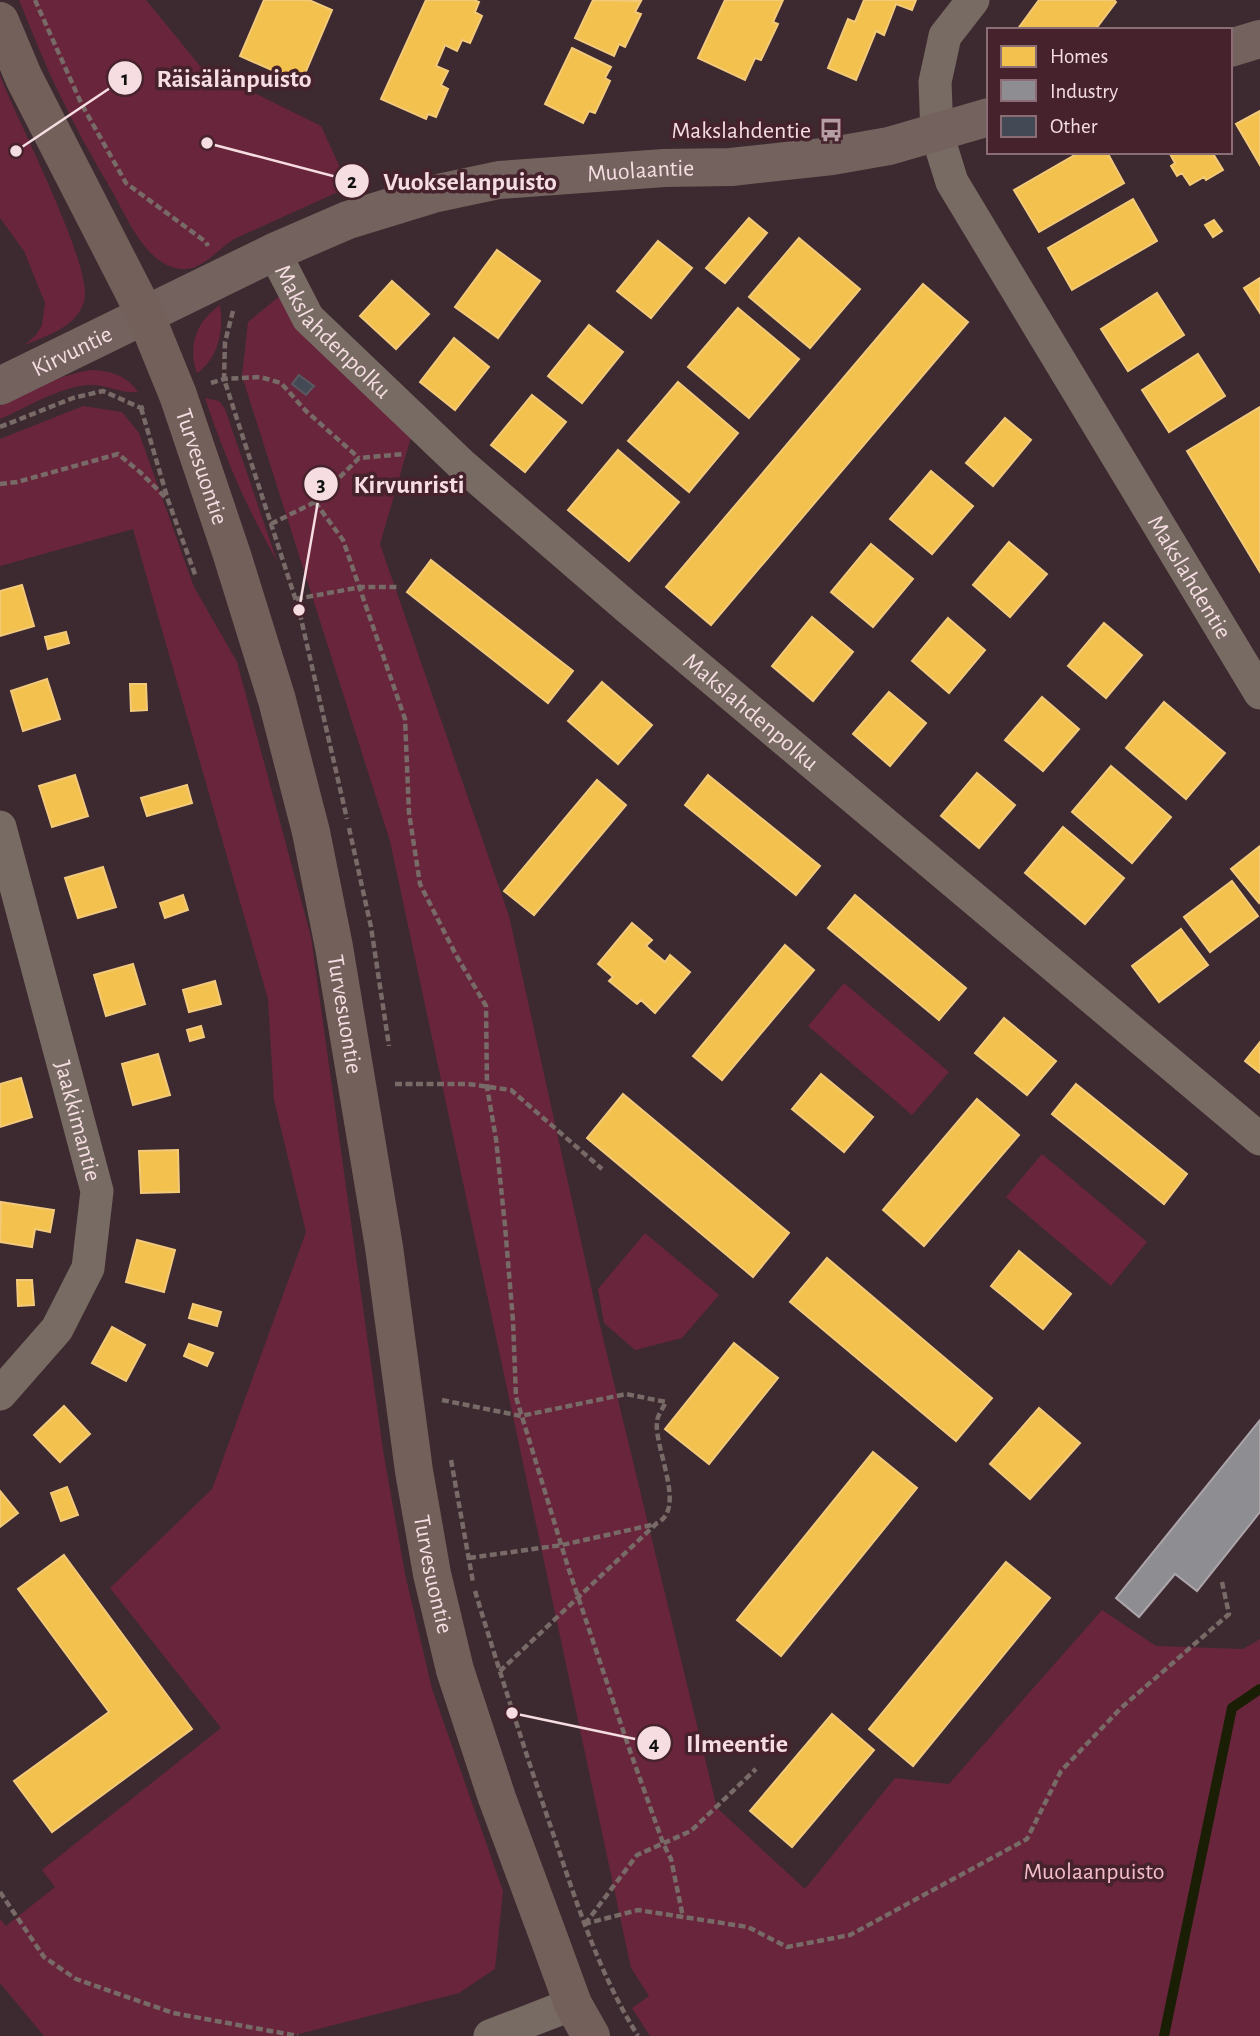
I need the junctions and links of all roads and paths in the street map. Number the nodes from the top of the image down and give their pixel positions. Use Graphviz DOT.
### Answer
graph roads {
  1 [pos="35,0"];
  2 [pos="973,0"];
  3 [pos="0,21"];
  4 [pos="1260,39"];
  5 [pos="1232,47"];
  6 [pos="987,118"];
  7 [pos="937,134"];
  8 [pos="206,242"];
  9 [pos="274,253"];
  10 [pos="145,314"];
  11 [pos="0,386"];
  12 [pos="178,395"];
  13 [pos="141,408"];
  14 [pos="0,428"];
  15 [pos="0,484"];
  16 [pos="168,500"];
  17 [pos="315,502"];
  18 [pos="271,524"];
  19 [pos="196,577"];
  20 [pos="360,587"];
  21 [pos="400,587"];
  22 [pos="296,599"];
  23 [pos="1260,693"];
  24 [pos="0,827"];
  25 [pos="395,1084"];
  26 [pos="487,1087"];
  27 [pos="1260,1139"];
  28 [pos="603,1169"];
  29 [pos="0,1394"];
  30 [pos="442,1400"];
  31 [pos="521,1416"];
  32 [pos="657,1524"];
  33 [pos="562,1545"];
  34 [pos="469,1558"];
  35 [pos="1222,1582"];
  36 [pos="579,1597"];
  37 [pos="499,1672"];
  38 [pos="756,1769"];
  39 [pos="663,1843"];
  40 [pos="0,1892"];
  41 [pos="683,1917"];
  42 [pos="582,2020"];
  43 [pos="298,2036"];
  44 [pos="490,2036"];
  1 -- 8 [label="path"];
  2 -- 7 [label="street, Makslahdentie"];
  3 -- 10 [label="main road, Turvesuontie"];
  4 -- 5 [label="street"];
  6 -- 7 [label="street, Muolaantie"];
  7 -- 9 [label="street, Muolaantie"];
  7 -- 23 [label="street, Makslahdentie"];
  9 -- 10 [label="street, Muolaantie"];
  9 -- 27 [label="street, Makslahdenpolku"];
  10 -- 11 [label="street, Kirvuntie"];
  10 -- 12 [label="main road, Turvesuontie"];
  12 -- 13 [label="path"];
  12 -- 17 [label="path"];
  12 -- 42 [label="main road, Turvesuontie"];
  13 -- 14 [label="path"];
  13 -- 16 [label="path"];
  15 -- 16 [label="path"];
  16 -- 19 [label="path"];
  17 -- 18 [label="path"];
  17 -- 20 [label="path"];
  20 -- 21 [label="path"];
  20 -- 22 [label="path"];
  20 -- 26 [label="path"];
  24 -- 29 [label="street, Jaakkimantie"];
  25 -- 26 [label="path"];
  26 -- 28 [label="path"];
  26 -- 31 [label="path"];
  30 -- 31 [label="path"];
  31 -- 32 [label="path"];
  31 -- 33 [label="path"];
  32 -- 33 [label="path"];
  32 -- 36 [label="path"];
  33 -- 34 [label="path"];
  33 -- 36 [label="path"];
  35 -- 41 [label="path"];
  36 -- 37 [label="path"];
  36 -- 39 [label="path"];
  38 -- 39 [label="path"];
  39 -- 41 [label="path"];
  39 -- 41 [label="path"];
  40 -- 43 [label="path"];
  42 -- 44 [label="street"];
}
